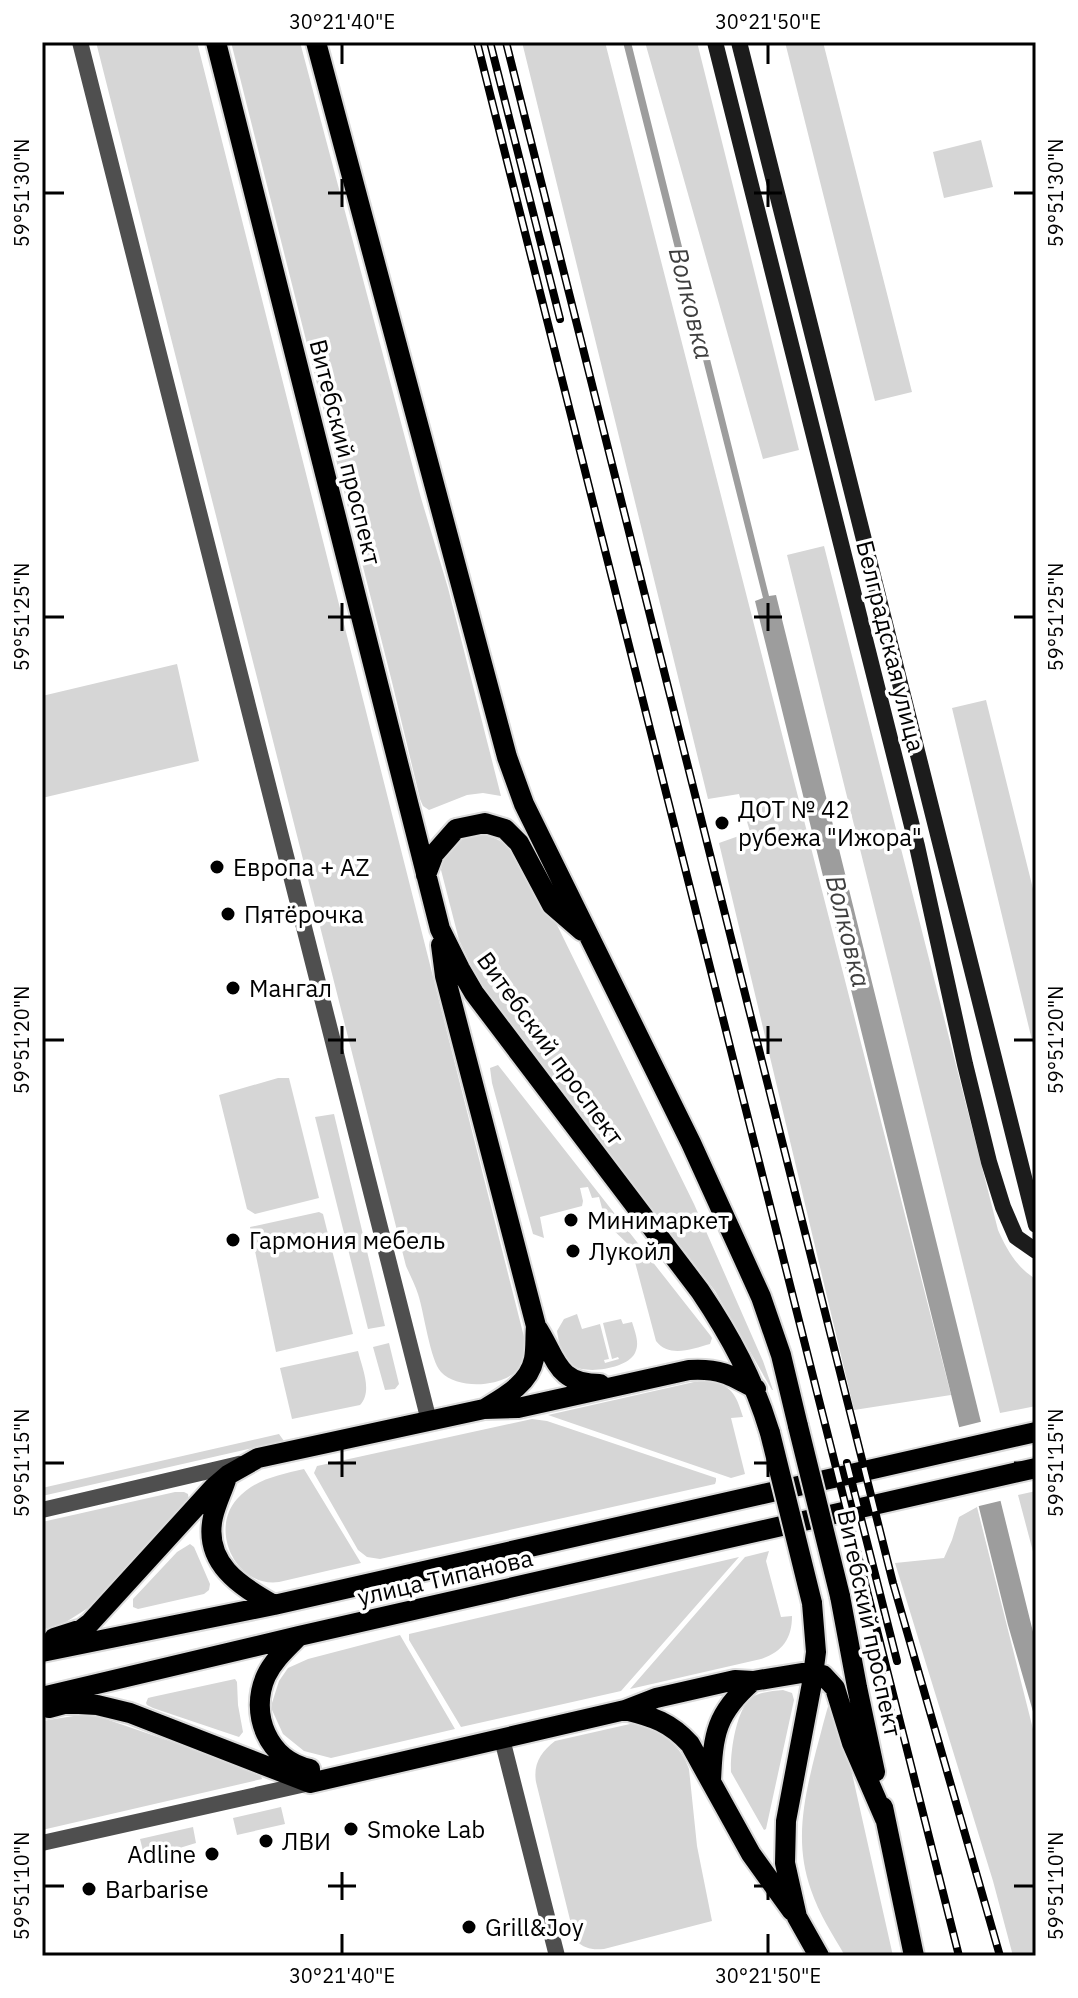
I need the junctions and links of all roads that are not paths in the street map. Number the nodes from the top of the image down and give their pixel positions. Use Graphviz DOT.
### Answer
graph roads {
  1 [pos="80,42"];
  2 [pos="216,42"];
  3 [pos="316,42"];
  4 [pos="715,42"];
  5 [pos="739,42"];
  6 [pos="426,875"];
  7 [pos="440,929"];
  8 [pos="588,936"];
  9 [pos="1036,1225"];
  10 [pos="1036,1251"];
  11 [pos="536,1326"];
  12 [pos="625,1384"];
  13 [pos="756,1389"];
  14 [pos="484,1409"];
  15 [pos="429,1421"];
  16 [pos="1036,1432"];
  17 [pos="1026,1470"];
  18 [pos="228,1471"];
  19 [pos="42,1510"];
  20 [pos="274,1605"];
  21 [pos="299,1636"];
  22 [pos="42,1640"];
  23 [pos="42,1652"];
  24 [pos="813,1672"];
  25 [pos="753,1681"];
  26 [pos="42,1697"];
  27 [pos="42,1710"];
  28 [pos="625,1710"];
  29 [pos="502,1739"];
  30 [pos="323,1778"];
  31 [pos="711,1781"];
  32 [pos="885,1819"];
  33 [pos="42,1843"];
  34 [pos="797,1917"];
  35 [pos="909,1950"];
  36 [pos="819,1951"];
  37 [pos="557,1956"];
  1 -- 15 [label="street"];
  2 -- 6 [label="main road, Витебский проспект"];
  3 -- 8 [label="main road, Витебский проспект"];
  4 -- 10 [label="street, Белградская улица"];
  5 -- 9 [label="street, Белградская улица"];
  6 -- 7 [label="main road, Витебский проспект"];
  6 -- 8 [label="main road"];
  7 -- 11 [label="main road"];
  7 -- 13 [label="main road, Витебский проспект"];
  8 -- 32 [label="main road, Витебский проспект, bridge"];
  11 -- 12 [label="main road"];
  11 -- 14 [label="main road"];
  12 -- 13 [label="main road"];
  12 -- 14 [label="main road"];
  13 -- 24 [label="main road, Витебский проспект, bridge"];
  14 -- 15 [label="main road"];
  15 -- 18 [label="main road"];
  16 -- 20 [label="main road, улица Типанова"];
  17 -- 21 [label="main road, улица Типанова"];
  18 -- 19 [label="street"];
  18 -- 20 [label="main road"];
  18 -- 22 [label="main road"];
  20 -- 23 [label="main road, улица Типанова"];
  21 -- 26 [label="main road, улица Типанова"];
  21 -- 30 [label="main road"];
  24 -- 25 [label="main road"];
  24 -- 32 [label="main road"];
  24 -- 34 [label="main road, Витебский проспект"];
  25 -- 28 [label="main road"];
  25 -- 31 [label="main road"];
  27 -- 30 [label="main road"];
  28 -- 29 [label="main road"];
  28 -- 31 [label="main road"];
  29 -- 30 [label="main road"];
  29 -- 37 [label="street"];
  30 -- 33 [label="street"];
  31 -- 34 [label="main road"];
  32 -- 35 [label="main road, Витебский проспект"];
  34 -- 36 [label="main road, Витебский проспект"];
}
